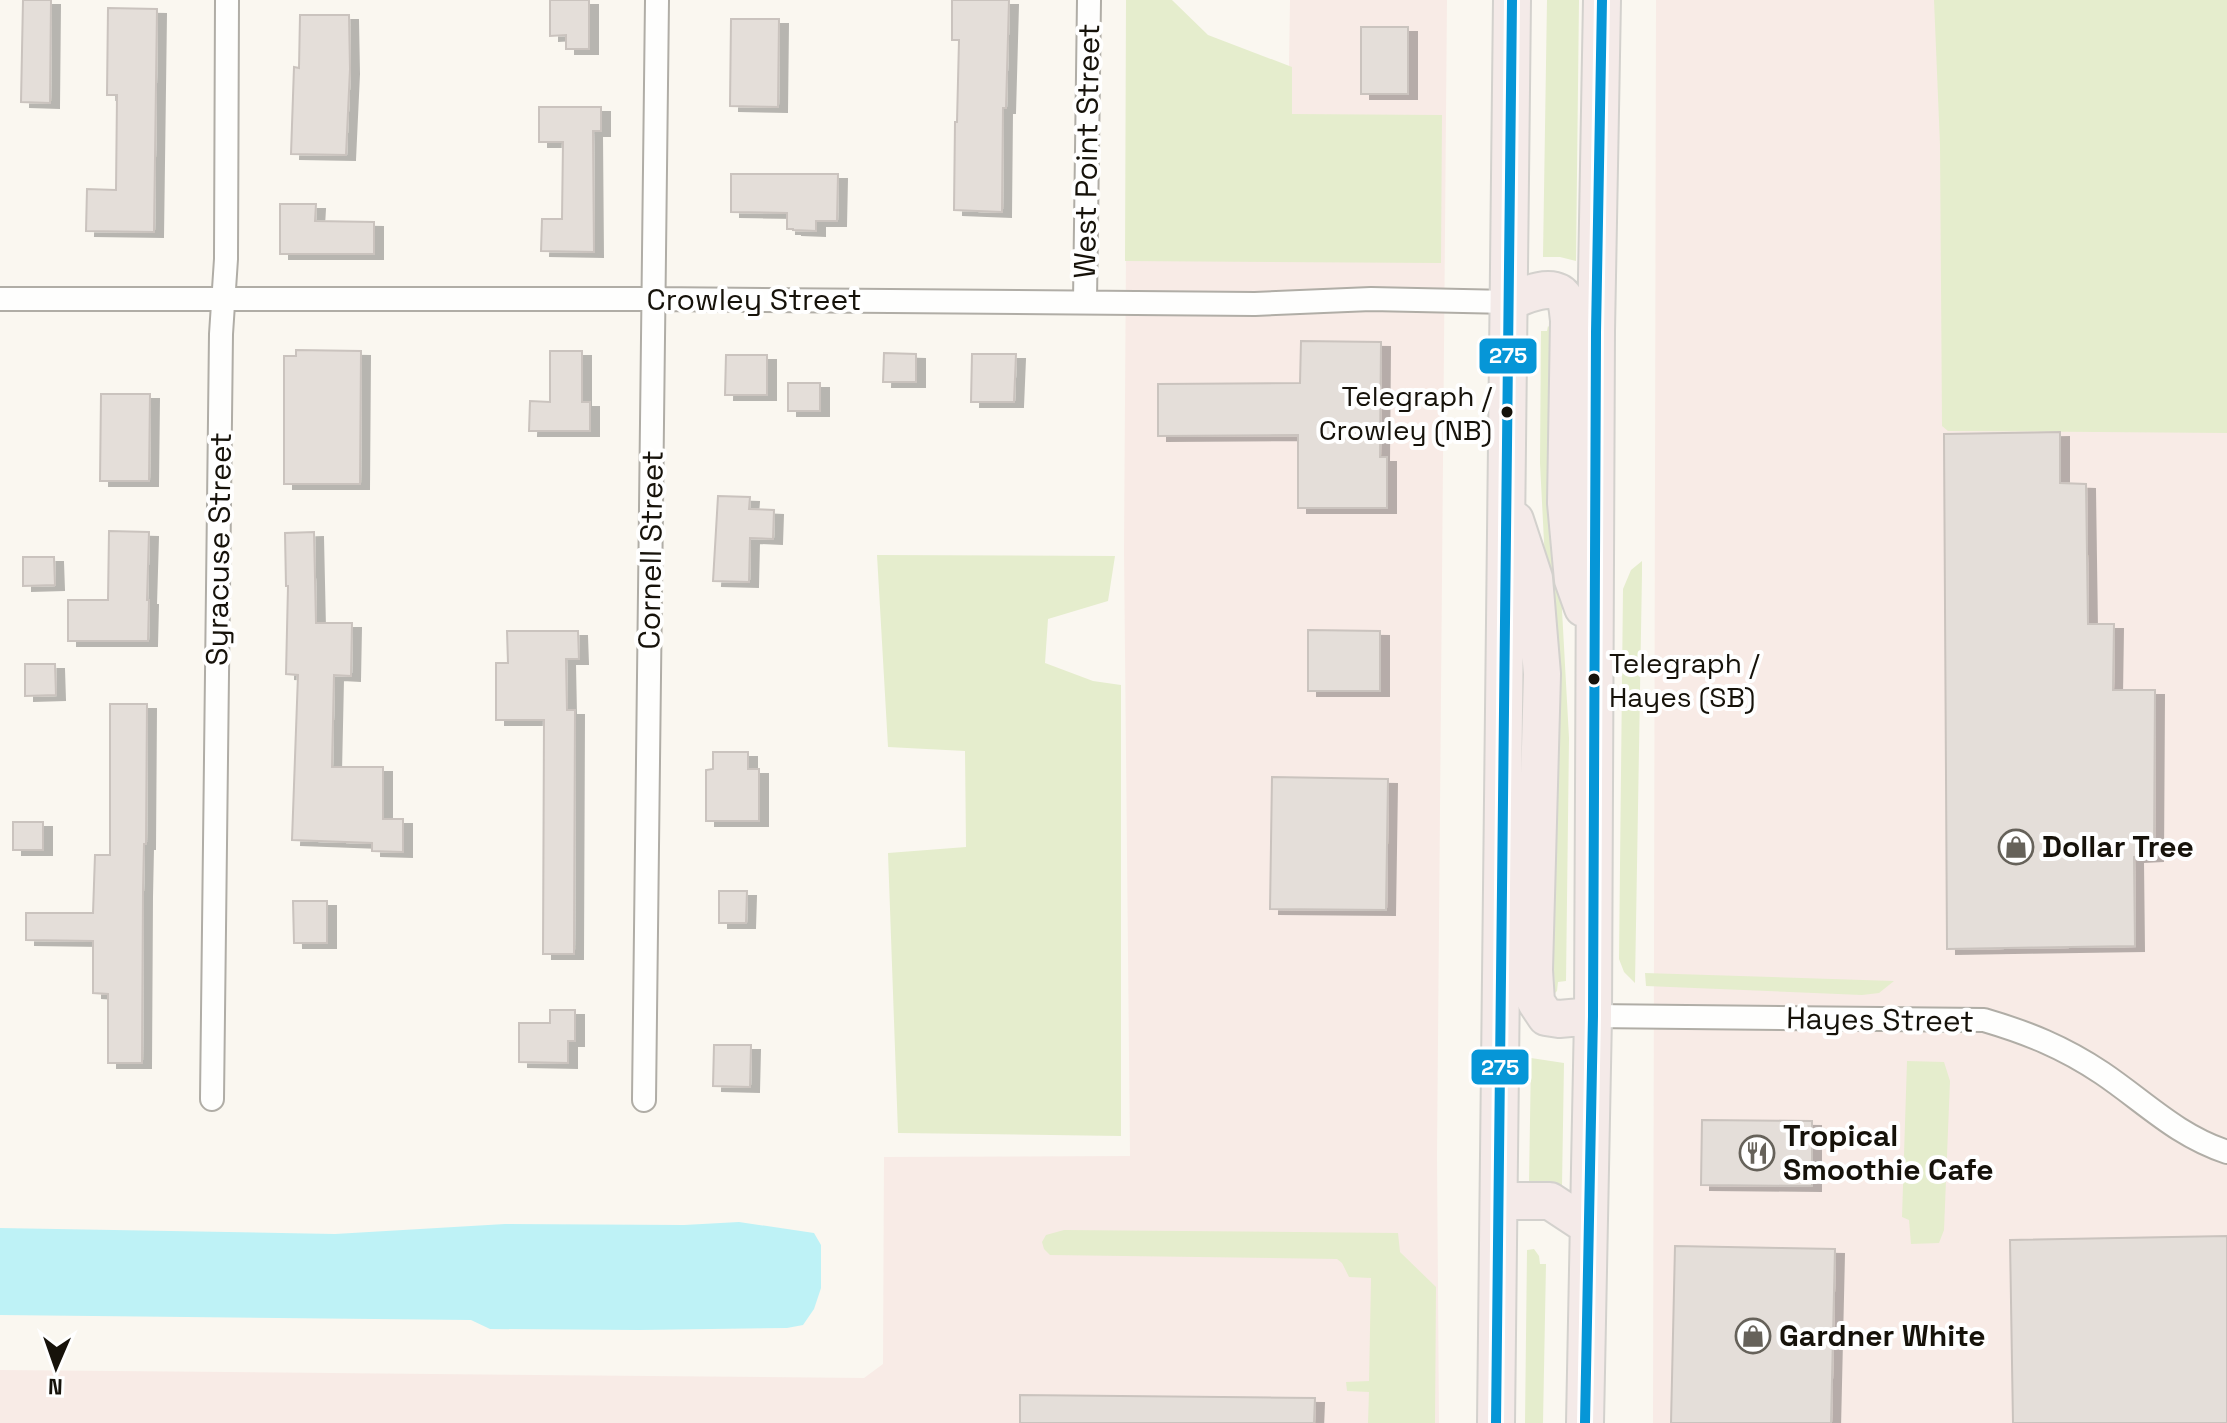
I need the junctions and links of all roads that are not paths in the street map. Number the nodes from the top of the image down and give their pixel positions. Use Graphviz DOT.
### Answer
graph roads {
  1 [pos="227,0"];
  2 [pos="657,0"];
  3 [pos="1089,0"];
  4 [pos="1512,0"];
  5 [pos="1602,0"];
  6 [pos="0,299"];
  7 [pos="224,299"];
  8 [pos="653,299"];
  9 [pos="1085,301"];
  10 [pos="1509,302"];
  11 [pos="1506,489"];
  12 [pos="1596,644"];
  13 [pos="1593,1016"];
  14 [pos="212,1099"];
  15 [pos="644,1100"];
  16 [pos="2227,1152"];
  17 [pos="1499,1201"];
  18 [pos="1588,1226"];
  19 [pos="1496,1423"];
  20 [pos="1585,1423"];
  1 -- 7 [label="street, Syracuse Street"];
  2 -- 8 [label="street, Cornell Street"];
  3 -- 9 [label="street, West Point Street"];
  4 -- 10 [label="main road"];
  5 -- 12 [label="main road"];
  6 -- 7 [label="street, Crowley Street"];
  7 -- 8 [label="street, Crowley Street"];
  7 -- 14 [label="street, Syracuse Street"];
  8 -- 9 [label="street, Crowley Street"];
  8 -- 15 [label="street, Cornell Street"];
  9 -- 10 [label="street, Crowley Street"];
  10 -- 11 [label="main road"];
  10 -- 12 [label="main road"];
  11 -- 13 [label="main road"];
  11 -- 17 [label="main road"];
  12 -- 13 [label="main road"];
  13 -- 16 [label="street, Hayes Street"];
  13 -- 18 [label="main road"];
  17 -- 18 [label="main road"];
  17 -- 19 [label="main road"];
  18 -- 20 [label="main road"];
}
